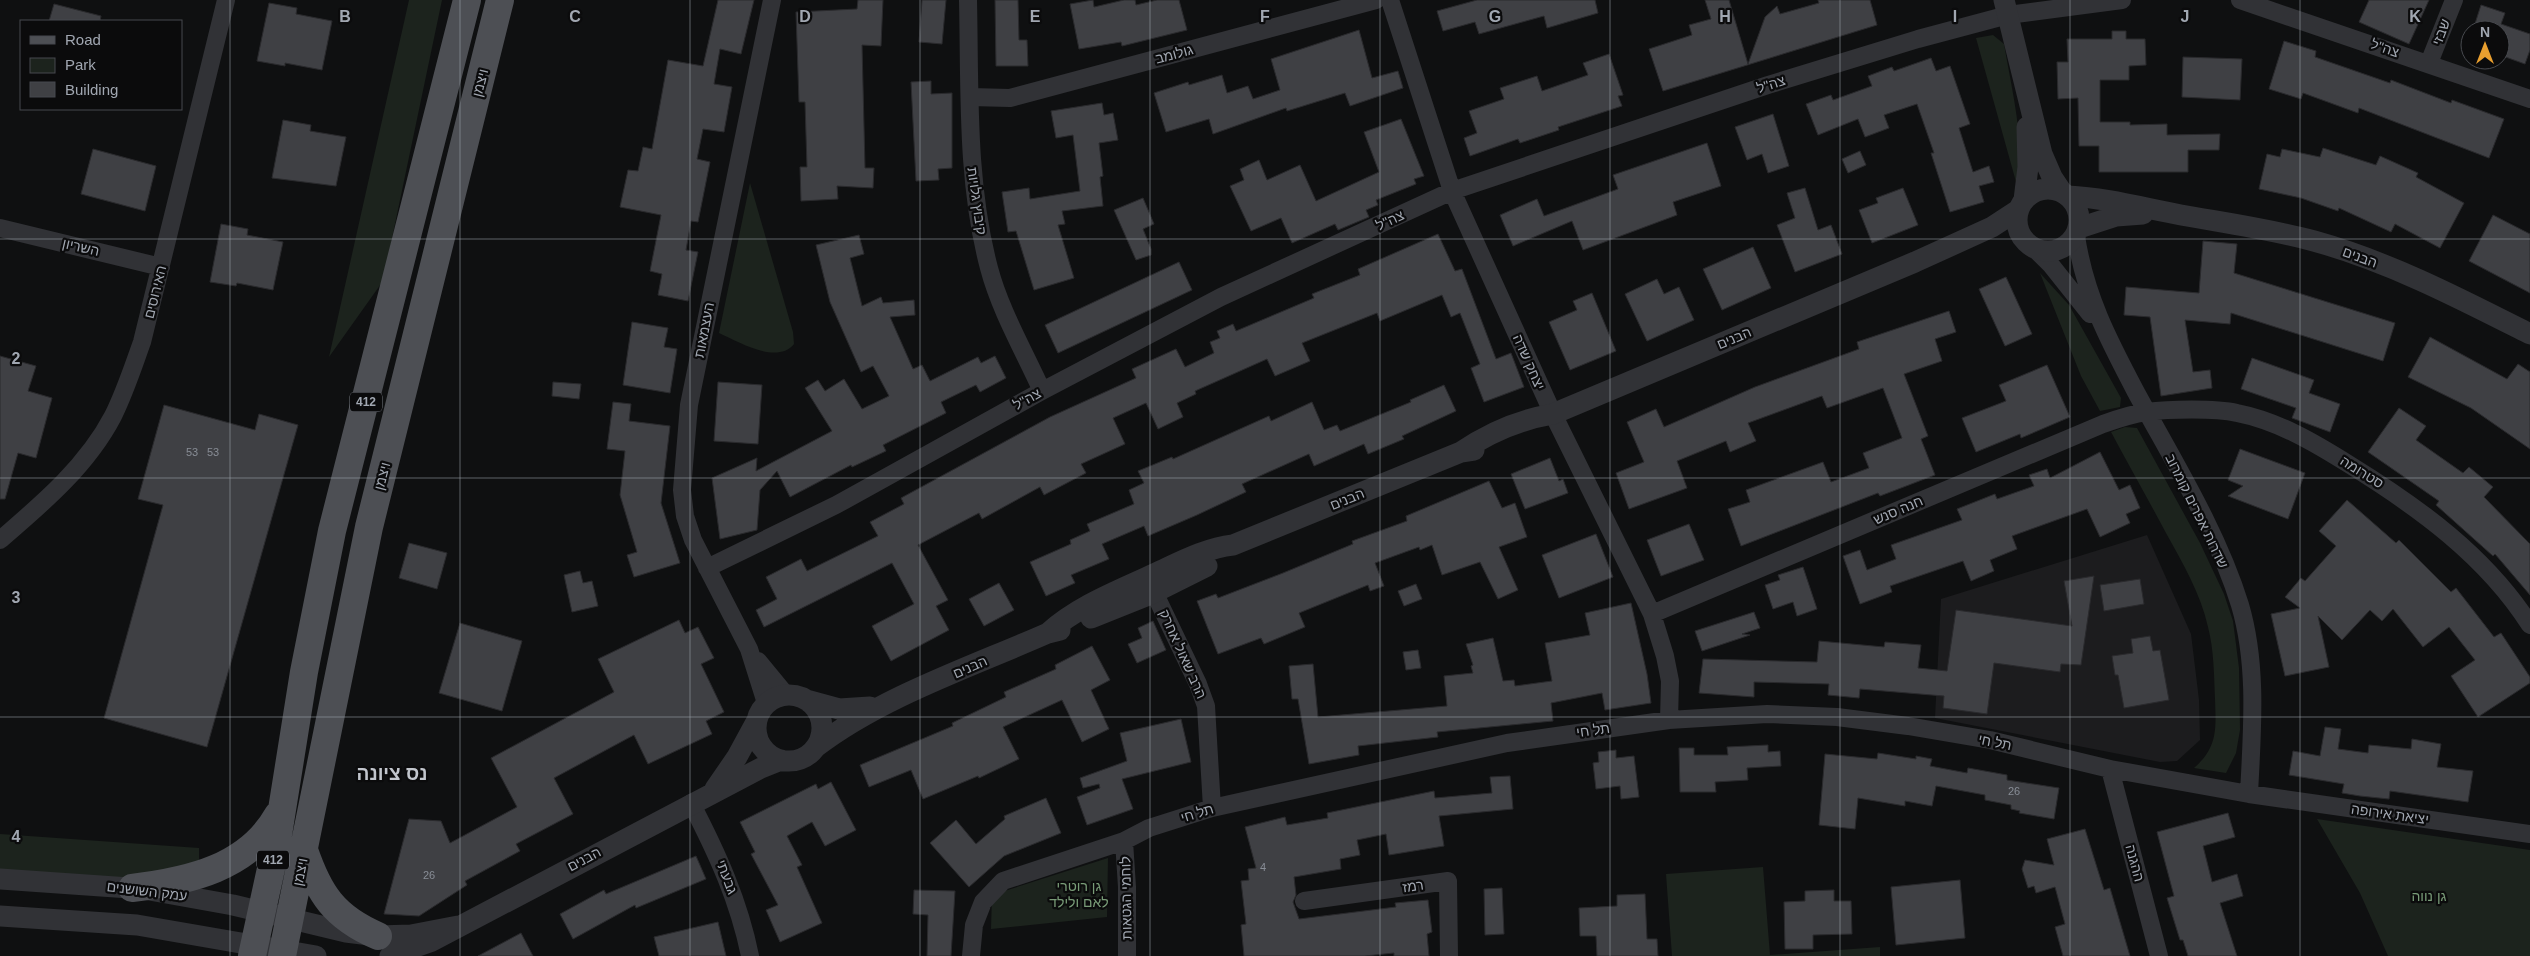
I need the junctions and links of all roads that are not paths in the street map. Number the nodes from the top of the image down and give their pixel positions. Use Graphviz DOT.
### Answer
graph roads {
  1 [pos="226,0"];
  2 [pos="467,0"];
  3 [pos="500,0"];
  4 [pos="772,0"];
  5 [pos="968,0"];
  6 [pos="1376,0"];
  7 [pos="1390,0"];
  8 [pos="2122,0"];
  9 [pos="2240,0"];
  10 [pos="2454,0"];
  11 [pos="2006,8"];
  12 [pos="2429,63"];
  13 [pos="2026,89"];
  14 [pos="970,97"];
  15 [pos="2530,99"];
  16 [pos="1452,191"];
  17 [pos="2065,194"];
  18 [pos="2021,205"];
  19 [pos="2178,214"];
  20 [pos="0,228"];
  21 [pos="2077,232"];
  22 [pos="2029,245"];
  23 [pos="1916,262"];
  24 [pos="162,267"];
  25 [pos="2103,330"];
  26 [pos="2530,334"];
  27 [pos="1042,391"];
  28 [pos="2147,412"];
  29 [pos="1553,414"];
  30 [pos="0,540"];
  31 [pos="1233,545"];
  32 [pos="707,568"];
  33 [pos="1154,592"];
  34 [pos="1652,614"];
  35 [pos="2530,625"];
  36 [pos="1048,632"];
  37 [pos="749,649"];
  38 [pos="786,695"];
  39 [pos="806,700"];
  40 [pos="892,701"];
  41 [pos="766,704"];
  42 [pos="1669,720"];
  43 [pos="756,722"];
  44 [pos="816,747"];
  45 [pos="780,760"];
  46 [pos="2110,769"];
  47 [pos="712,793"];
  48 [pos="2250,794"];
  49 [pos="691,804"];
  50 [pos="283,808"];
  51 [pos="1212,808"];
  52 [pos="2530,834"];
  53 [pos="1124,841"];
  54 [pos="304,850"];
  55 [pos="0,879"];
  56 [pos="132,888"];
  57 [pos="1304,901"];
  58 [pos="263,912"];
  59 [pos="0,916"];
  60 [pos="291,920"];
  61 [pos="384,946"];
  62 [pos="253,950"];
  63 [pos="283,953"];
  64 [pos="316,956"];
  65 [pos="750,956"];
  66 [pos="971,956"];
  67 [pos="1126,956"];
  68 [pos="1449,956"];
  69 [pos="2159,956"];
  1 -- 24 [label="street, האירוסים"];
  2 -- 50 [label="main road, ויצמן / 412"];
  3 -- 54 [label="main road, ויצמן / 412"];
  4 -- 32 [label="street, העצמאות"];
  5 -- 14 [label="street, קיבוץ גלויות"];
  6 -- 14 [label="street, גולומב"];
  7 -- 16 [label="street, יצחק שדה"];
  8 -- 11 [label="street, צה\"ל"];
  9 -- 12 [label="street, צה\"ל"];
  10 -- 12 [label="street, שבזי"];
  11 -- 13 [label="street"];
  11 -- 16 [label="street, צה\"ל"];
  12 -- 15 [label="street, צה\"ל"];
  13 -- 17 [label="street"];
  13 -- 18 [label="street"];
  14 -- 27 [label="street, קיבוץ גלויות"];
  16 -- 27 [label="street, צה\"ל"];
  16 -- 29 [label="street, יצחק שדה"];
  17 -- 18 [label="street"];
  17 -- 19 [label="street, הבנים"];
  17 -- 21 [label="street"];
  18 -- 22 [label="street"];
  18 -- 23 [label="street, הבנים"];
  19 -- 21 [label="street, הבנים"];
  19 -- 26 [label="street, הבנים"];
  20 -- 24 [label="street, השריון"];
  21 -- 22 [label="street"];
  21 -- 25 [label="street, שדרות אפרים קומרוב"];
  22 -- 23 [label="street, הבנים"];
  22 -- 25 [label="street, שדרות אפרים קומרוב"];
  23 -- 29 [label="street, הבנים"];
  24 -- 30 [label="street, האירוסים"];
  25 -- 28 [label="street, שדרות אפרים קומרוב"];
  27 -- 32 [label="street, צה\"ל"];
  28 -- 34 [label="street, חנה סנש"];
  28 -- 35 [label="street, סטרומה"];
  28 -- 48 [label="street, שדרות אפרים קומרוב"];
  29 -- 31 [label="street, הבנים"];
  29 -- 34 [label="street, יצחק שדה"];
  31 -- 33 [label="street, הבנים"];
  31 -- 36 [label="street, הבנים"];
  32 -- 37 [label="street, העצמאות"];
  33 -- 36 [label="street, הבנים"];
  33 -- 51 [label="street, הרב שאול אחרק"];
  34 -- 42 [label="street, יצחק שדה"];
  36 -- 40 [label="street, הבנים"];
  37 -- 38 [label="street, העצמאות"];
  37 -- 41 [label="street, העצמאות"];
  38 -- 39 [label="street"];
  38 -- 41 [label="street"];
  39 -- 40 [label="street, הבנים"];
  39 -- 44 [label="street"];
  40 -- 44 [label="street, הבנים"];
  41 -- 43 [label="street"];
  42 -- 46 [label="street, תל חי"];
  42 -- 51 [label="street, תל חי"];
  43 -- 45 [label="street"];
  43 -- 47 [label="street, הבנים"];
  44 -- 45 [label="street"];
  45 -- 47 [label="street, הבנים"];
  46 -- 48 [label="street, תל חי"];
  46 -- 69 [label="street, ההגנה"];
  47 -- 49 [label="street, הבנים"];
  48 -- 52 [label="street, יציאת אירופה"];
  49 -- 61 [label="street, הבנים"];
  49 -- 65 [label="street, גבעתי"];
  50 -- 56 [label="main road"];
  50 -- 58 [label="main road, ויצמן / 412"];
  51 -- 53 [label="street, תל חי"];
  53 -- 66 [label="street, תל חי"];
  53 -- 67 [label="street, לוחמי הגטאות"];
  54 -- 60 [label="main road, ויצמן / 412"];
  54 -- 61 [label="main road"];
  55 -- 56 [label="street, עמק השושנים"];
  56 -- 58 [label="street, עמק השושנים"];
  57 -- 68 [label="street, רמז"];
  58 -- 60 [label="street, עמק השושנים"];
  58 -- 62 [label="main road, ויצמן / 412"];
  59 -- 62 [label="street"];
  60 -- 61 [label="street, הבנים"];
  60 -- 63 [label="main road, ויצמן / 412"];
  62 -- 63 [label="street"];
  63 -- 64 [label="street"];
}
